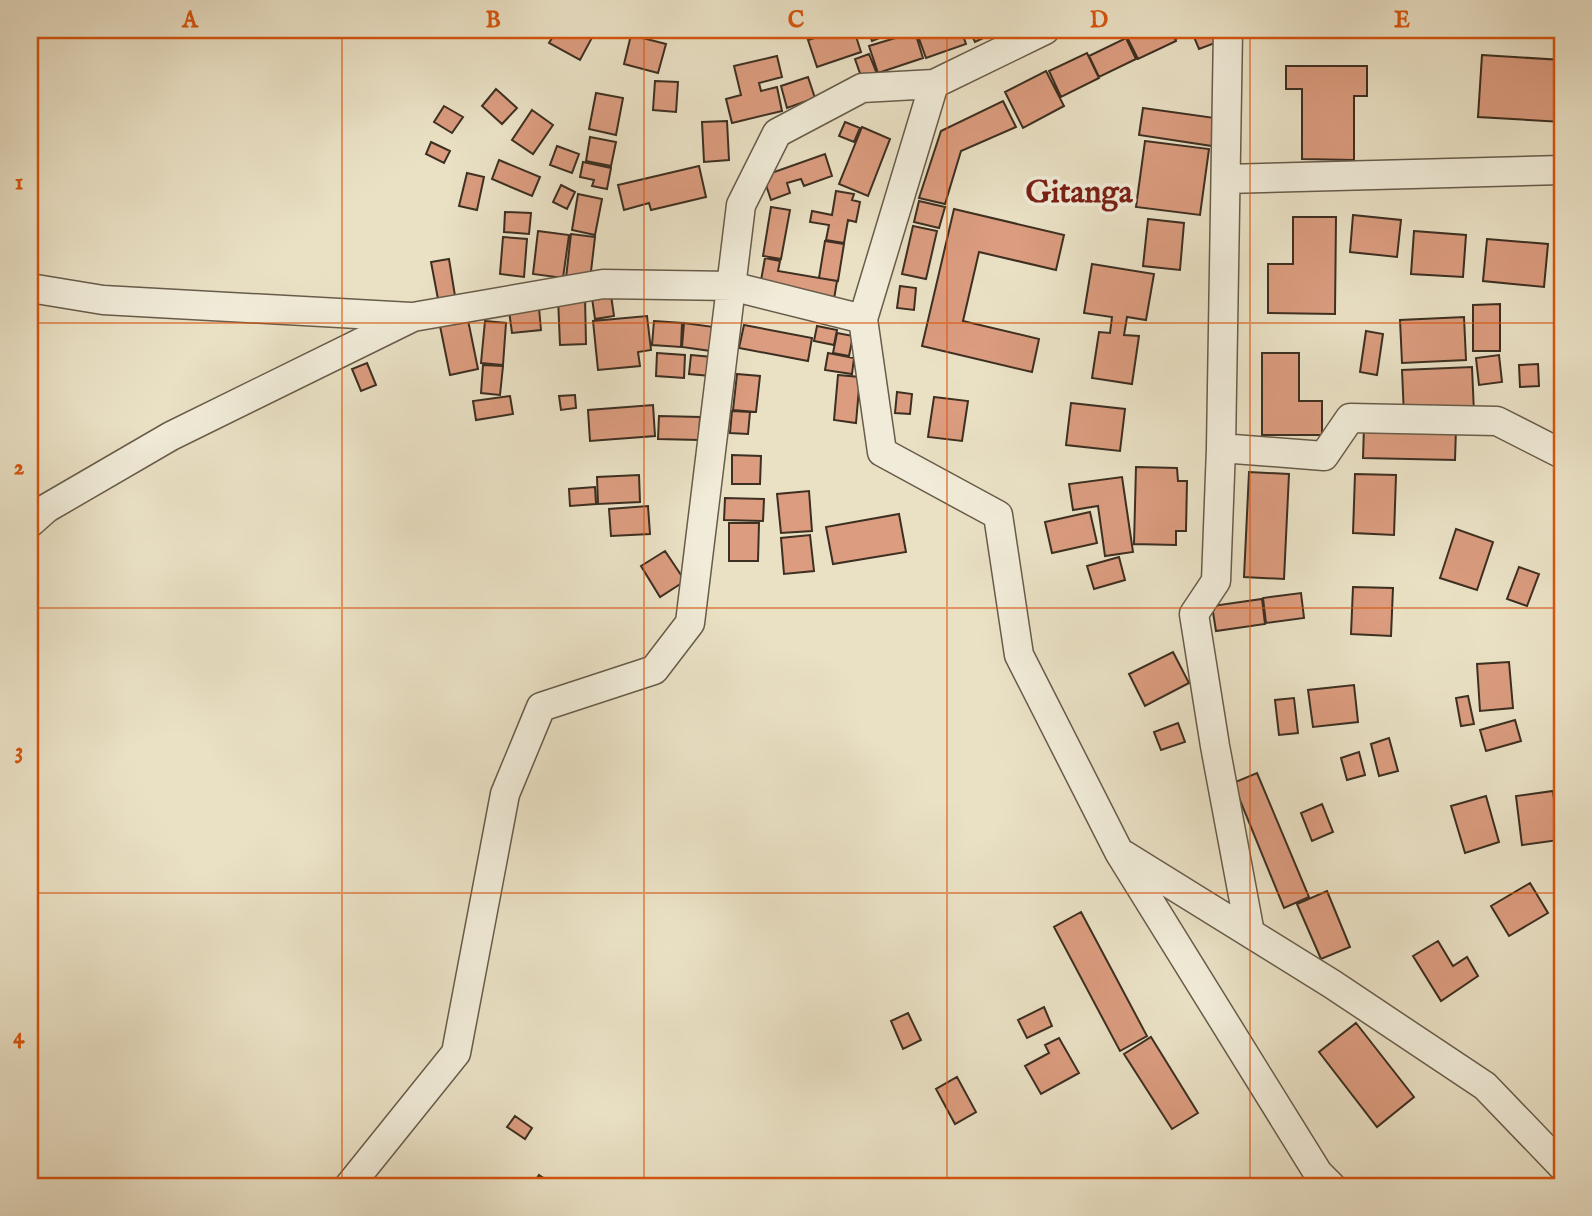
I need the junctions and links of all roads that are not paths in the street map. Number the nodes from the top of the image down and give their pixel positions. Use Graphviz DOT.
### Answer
graph roads {
  1 [pos="1045,30"];
  2 [pos="1228,30"];
  3 [pos="934,84"];
  4 [pos="1562,170"];
  5 [pos="1226,179"];
  6 [pos="731,286"];
  7 [pos="30,288"];
  8 [pos="414,317"];
  9 [pos="863,319"];
  10 [pos="1221,448"];
  11 [pos="1562,454"];
  12 [pos="30,523"];
  13 [pos="1119,852"];
  14 [pos="1250,933"];
  15 [pos="1562,1166"];
  16 [pos="349,1186"];
  17 [pos="1331,1186"];
  1 -- 3 [label="street"];
  2 -- 5 [label="street"];
  3 -- 6 [label="street"];
  3 -- 9 [label="street"];
  4 -- 5 [label="street"];
  5 -- 10 [label="street"];
  6 -- 8 [label="street"];
  6 -- 9 [label="street"];
  6 -- 16 [label="street"];
  7 -- 8 [label="street"];
  8 -- 12 [label="street"];
  9 -- 13 [label="street"];
  10 -- 11 [label="street"];
  10 -- 14 [label="street"];
  13 -- 14 [label="street"];
  13 -- 17 [label="street"];
  14 -- 15 [label="street"];
}
